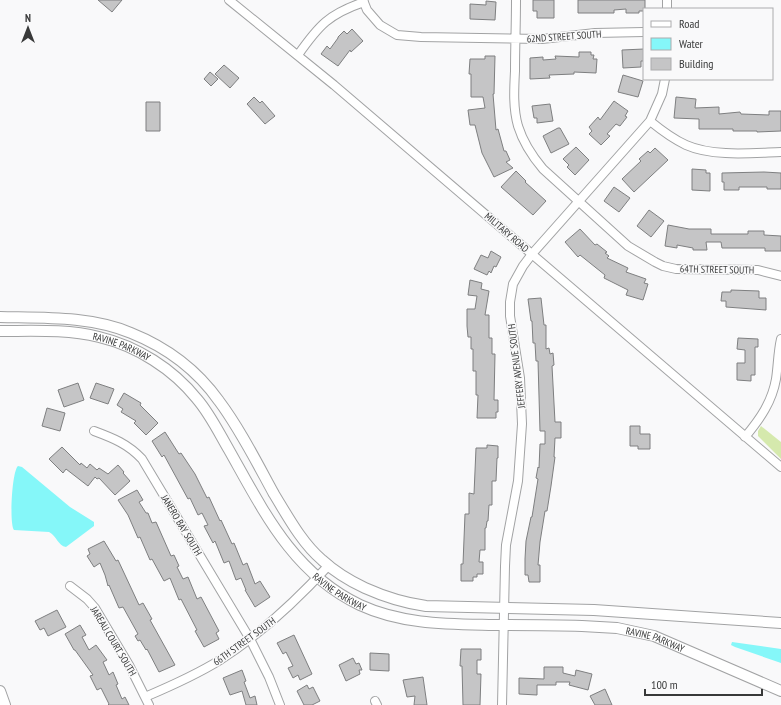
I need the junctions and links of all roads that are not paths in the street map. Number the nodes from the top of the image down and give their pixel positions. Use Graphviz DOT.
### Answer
graph roads {
  1 [pos="229,0"];
  2 [pos="516,0"];
  3 [pos="364,1"];
  4 [pos="643,32"];
  5 [pos="515,39"];
  6 [pos="298,55"];
  7 [pos="665,80"];
  8 [pos="650,121"];
  9 [pos="781,152"];
  10 [pos="578,201"];
  11 [pos="532,254"];
  12 [pos="781,276"];
  13 [pos="0,317"];
  14 [pos="0,331"];
  15 [pos="781,339"];
  16 [pos="94,431"];
  17 [pos="745,437"];
  18 [pos="781,467"];
  19 [pos="329,565"];
  20 [pos="317,578"];
  21 [pos="70,586"];
  22 [pos="504,608"];
  23 [pos="781,624"];
  24 [pos="503,625"];
  25 [pos="250,639"];
  26 [pos="0,691"];
  27 [pos="781,691"];
  28 [pos="146,697"];
  29 [pos="5,705"];
  30 [pos="149,705"];
  31 [pos="280,705"];
  32 [pos="502,705"];
  1 -- 6 [label="street, MILITARY ROAD"];
  2 -- 5 [label="street, 64TH STREET SOUTH"];
  3 -- 5 [label="street, 62ND STREET SOUTH"];
  3 -- 6 [label="street"];
  4 -- 5 [label="street, 62ND STREET SOUTH"];
  5 -- 10 [label="street, 64TH STREET SOUTH"];
  6 -- 11 [label="street, MILITARY ROAD"];
  7 -- 8 [label="street, JEFFERY AVENUE SOUTH"];
  8 -- 9 [label="street"];
  8 -- 10 [label="street, JEFFERY AVENUE SOUTH"];
  10 -- 11 [label="street, JEFFERY AVENUE SOUTH"];
  10 -- 12 [label="street, 64TH STREET SOUTH"];
  11 -- 17 [label="street, MILITARY ROAD"];
  11 -- 22 [label="street, JEFFERY AVENUE SOUTH"];
  13 -- 19 [label="street, RAVINE PARKWAY"];
  14 -- 20 [label="street, RAVINE PARKWAY"];
  15 -- 17 [label="street"];
  16 -- 25 [label="street, JANERO BAY SOUTH"];
  17 -- 18 [label="street, MILITARY ROAD"];
  19 -- 20 [label="street, 66TH STREET SOUTH"];
  19 -- 22 [label="street, RAVINE PARKWAY"];
  20 -- 24 [label="street, RAVINE PARKWAY"];
  20 -- 25 [label="street, 66TH STREET SOUTH"];
  21 -- 28 [label="street, JAREAU COURT SOUTH"];
  22 -- 23 [label="street, RAVINE PARKWAY"];
  22 -- 24 [label="street, JEFFERY AVENUE SOUTH"];
  24 -- 27 [label="street, RAVINE PARKWAY"];
  24 -- 32 [label="street, JEFFERY AVENUE SOUTH"];
  25 -- 28 [label="street, 66TH STREET SOUTH"];
  25 -- 31 [label="street, JANERO BAY SOUTH"];
  26 -- 29 [label="street"];
  28 -- 30 [label="street, JAREAU COURT SOUTH"];
}
